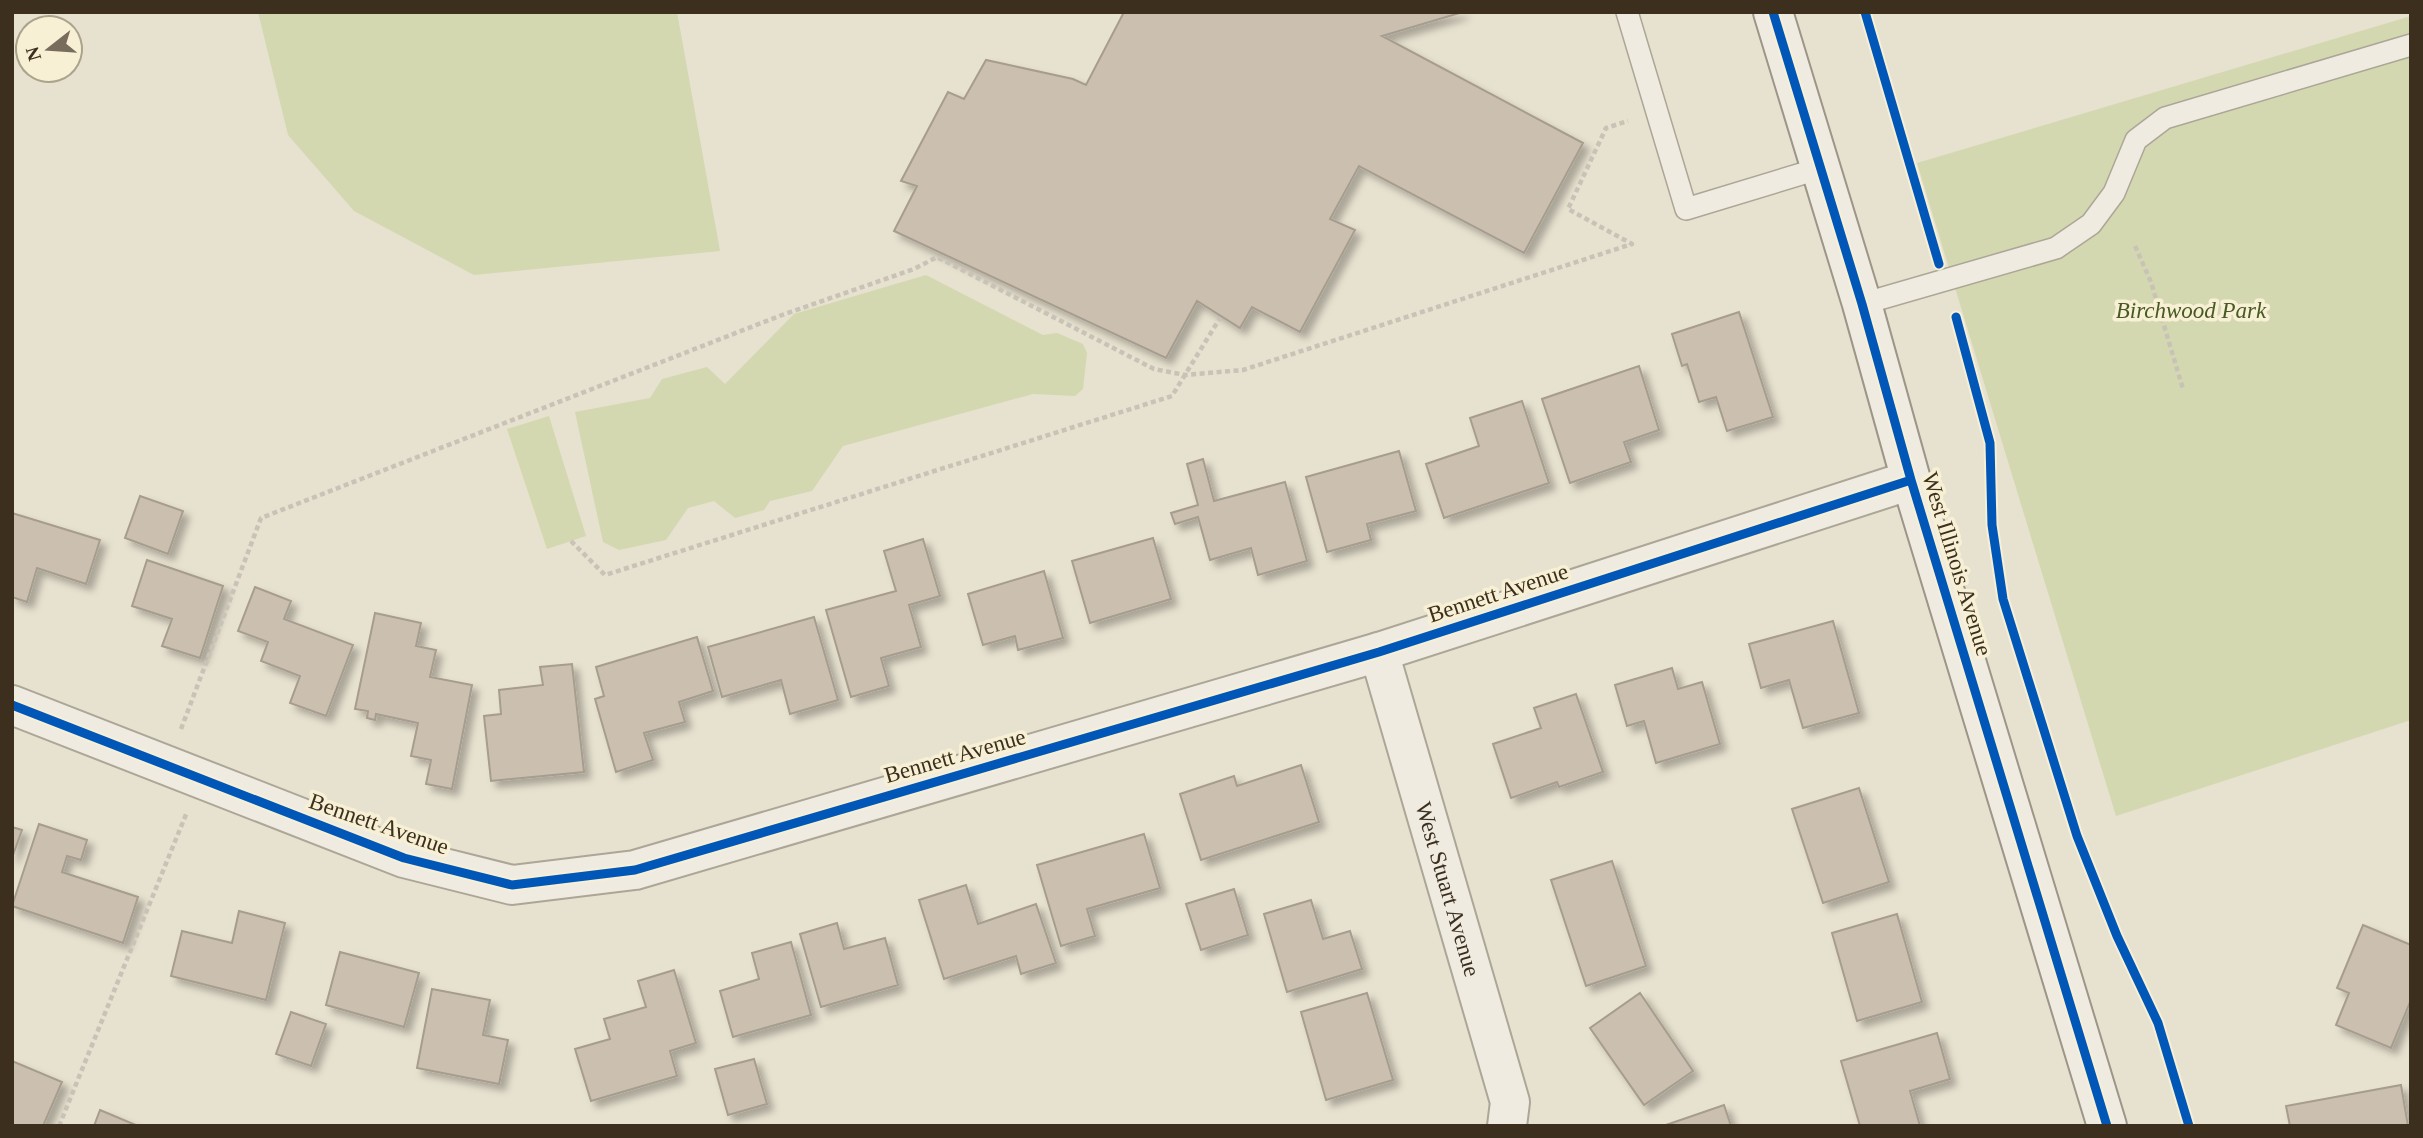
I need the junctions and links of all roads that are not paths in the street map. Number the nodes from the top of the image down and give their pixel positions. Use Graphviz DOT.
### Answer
graph roads {
  1 [pos="1627,12"];
  2 [pos="1773,12"];
  3 [pos="2411,45"];
  4 [pos="1821,169"];
  5 [pos="1862,304"];
  6 [pos="1911,480"];
  7 [pos="1379,652"];
  8 [pos="12,705"];
  9 [pos="1507,1126"];
  10 [pos="2106,1126"];
  1 -- 4 [label="lane"];
  2 -- 4 [label="street, West Illinois Avenue"];
  3 -- 5 [label="lane"];
  4 -- 5 [label="street, West Illinois Avenue"];
  5 -- 6 [label="street, West Illinois Avenue"];
  6 -- 7 [label="street, Bennett Avenue"];
  6 -- 10 [label="street, West Illinois Avenue"];
  7 -- 8 [label="street, Bennett Avenue"];
  7 -- 9 [label="street, West Stuart Avenue"];
}
